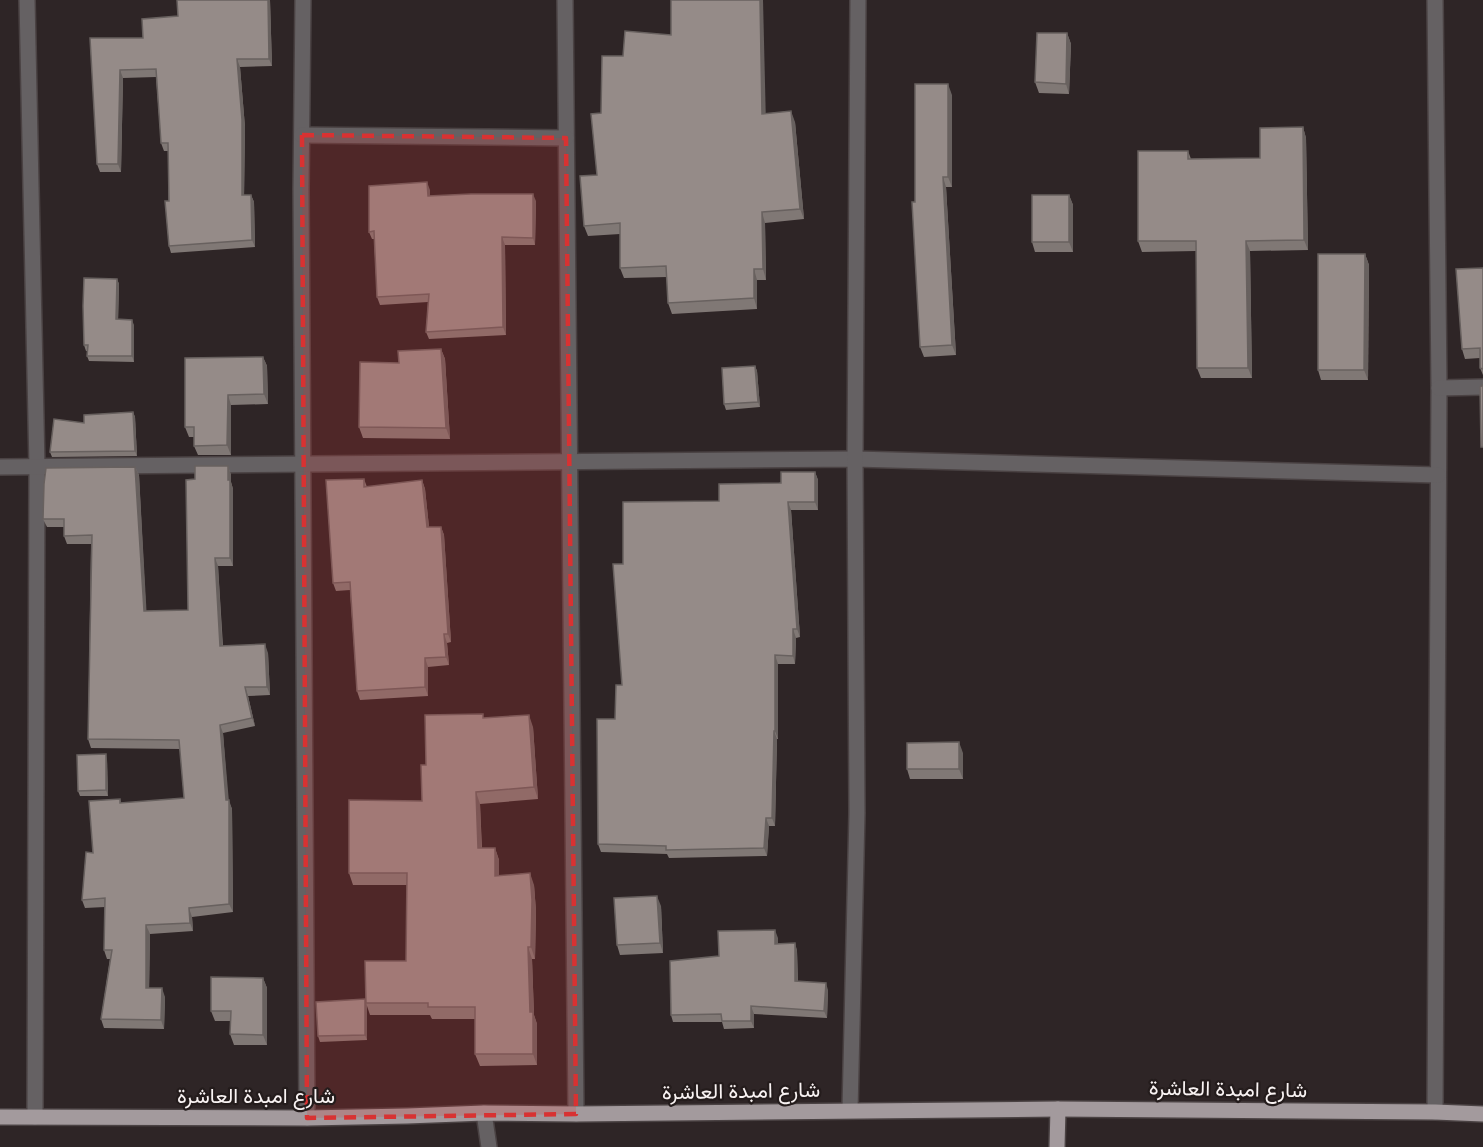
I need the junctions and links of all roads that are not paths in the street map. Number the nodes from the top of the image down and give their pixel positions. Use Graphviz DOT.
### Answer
graph roads {
  1 [pos="27,0"];
  2 [pos="303,0"];
  3 [pos="565,0"];
  4 [pos="858,0"];
  5 [pos="1435,0"];
  6 [pos="302,135"];
  7 [pos="566,138"];
  8 [pos="1483,387"];
  9 [pos="1439,388"];
  10 [pos="855,459"];
  11 [pos="570,462"];
  12 [pos="303,464"];
  13 [pos="37,466"];
  14 [pos="0,467"];
  15 [pos="1438,475"];
  16 [pos="1058,1109"];
  17 [pos="850,1110"];
  18 [pos="1436,1112"];
  19 [pos="484,1113"];
  20 [pos="576,1114"];
  21 [pos="1483,1114"];
  22 [pos="0,1117"];
  23 [pos="35,1117"];
  24 [pos="307,1118"];
  25 [pos="489,1147"];
  26 [pos="1058,1147"];
  1 -- 13 [label="street"];
  2 -- 6 [label="street"];
  3 -- 7 [label="street"];
  4 -- 10 [label="street"];
  5 -- 9 [label="street"];
  6 -- 7 [label="street"];
  6 -- 12 [label="street"];
  7 -- 11 [label="street"];
  8 -- 9 [label="street"];
  9 -- 15 [label="street"];
  10 -- 11 [label="street"];
  10 -- 15 [label="street"];
  10 -- 17 [label="street"];
  11 -- 12 [label="street"];
  11 -- 20 [label="street"];
  12 -- 13 [label="street"];
  12 -- 24 [label="street"];
  13 -- 14 [label="street"];
  13 -- 23 [label="street"];
  15 -- 18 [label="street"];
  16 -- 17 [label="main road, شارع امبدة العاشرة"];
  16 -- 18 [label="main road, شارع امبدة العاشرة"];
  16 -- 26 [label="main road"];
  17 -- 20 [label="main road, شارع امبدة العاشرة"];
  18 -- 21 [label="main road, شارع امبدة العاشرة"];
  19 -- 20 [label="main road, شارع امبدة العاشرة"];
  19 -- 24 [label="main road, شارع امبدة العاشرة"];
  19 -- 25 [label="street"];
  22 -- 23 [label="main road, شارع امبدة العاشرة"];
  23 -- 24 [label="main road, شارع امبدة العاشرة"];
}
